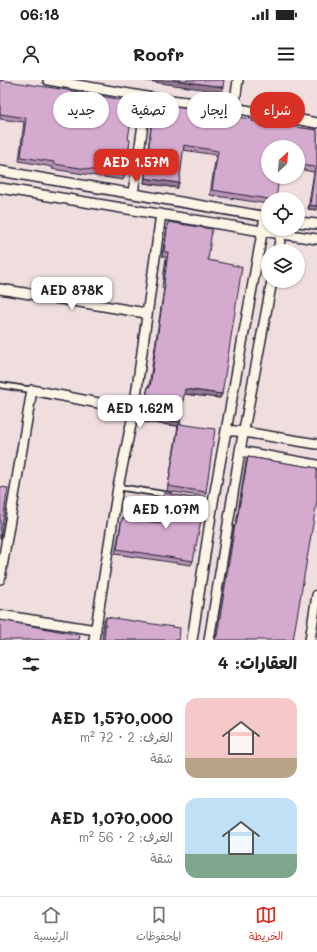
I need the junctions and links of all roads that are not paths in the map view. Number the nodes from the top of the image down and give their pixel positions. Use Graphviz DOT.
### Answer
graph roads {
  1 [pos="48,80"];
  2 [pos="238,80"];
  3 [pos="118,92"];
  4 [pos="236,92"];
  5 [pos="242,109"];
  6 [pos="317,123"];
  7 [pos="142,128"];
  8 [pos="0,171"];
  9 [pos="0,188"];
  10 [pos="133,193"];
  11 [pos="161,214"];
  12 [pos="261,216"];
  13 [pos="305,223"];
  14 [pos="317,224"];
  15 [pos="261,232"];
  16 [pos="261,236"];
  17 [pos="304,236"];
  18 [pos="317,239"];
  19 [pos="271,288"];
  20 [pos="0,289"];
  21 [pos="146,313"];
  22 [pos="0,385"];
  23 [pos="32,390"];
  24 [pos="134,410"];
  25 [pos="226,430"];
  26 [pos="244,432"];
  27 [pos="317,444"];
  28 [pos="240,451"];
  29 [pos="317,465"];
  30 [pos="118,487"];
  31 [pos="176,496"];
  32 [pos="0,579"];
  33 [pos="317,595"];
  34 [pos="0,615"];
  35 [pos="96,630"];
  36 [pos="94,640"];
  37 [pos="192,640"];
  38 [pos="209,640"];
  39 [pos="310,640"];
  1 -- 3 [label="street"];
  2 -- 4 [label="street"];
  5 -- 6 [label="street"];
  7 -- 10 [label="street"];
  8 -- 10 [label="street"];
  9 -- 11 [label="street"];
  10 -- 12 [label="street"];
  11 -- 15 [label="street"];
  11 -- 21 [label="street"];
  13 -- 14 [label="street"];
  16 -- 25 [label="street"];
  17 -- 18 [label="street"];
  19 -- 26 [label="street"];
  20 -- 21 [label="street"];
  21 -- 24 [label="street"];
  22 -- 23 [label="lane"];
  23 -- 24 [label="street"];
  23 -- 32 [label="street"];
  24 -- 30 [label="street"];
  25 -- 26 [label="street"];
  25 -- 37 [label="street"];
  26 -- 27 [label="street"];
  26 -- 28 [label="street"];
  28 -- 29 [label="street"];
  28 -- 38 [label="street"];
  30 -- 31 [label="lane"];
  30 -- 35 [label="street"];
  33 -- 39 [label="street"];
  34 -- 35 [label="street"];
  35 -- 36 [label="street"];
}
